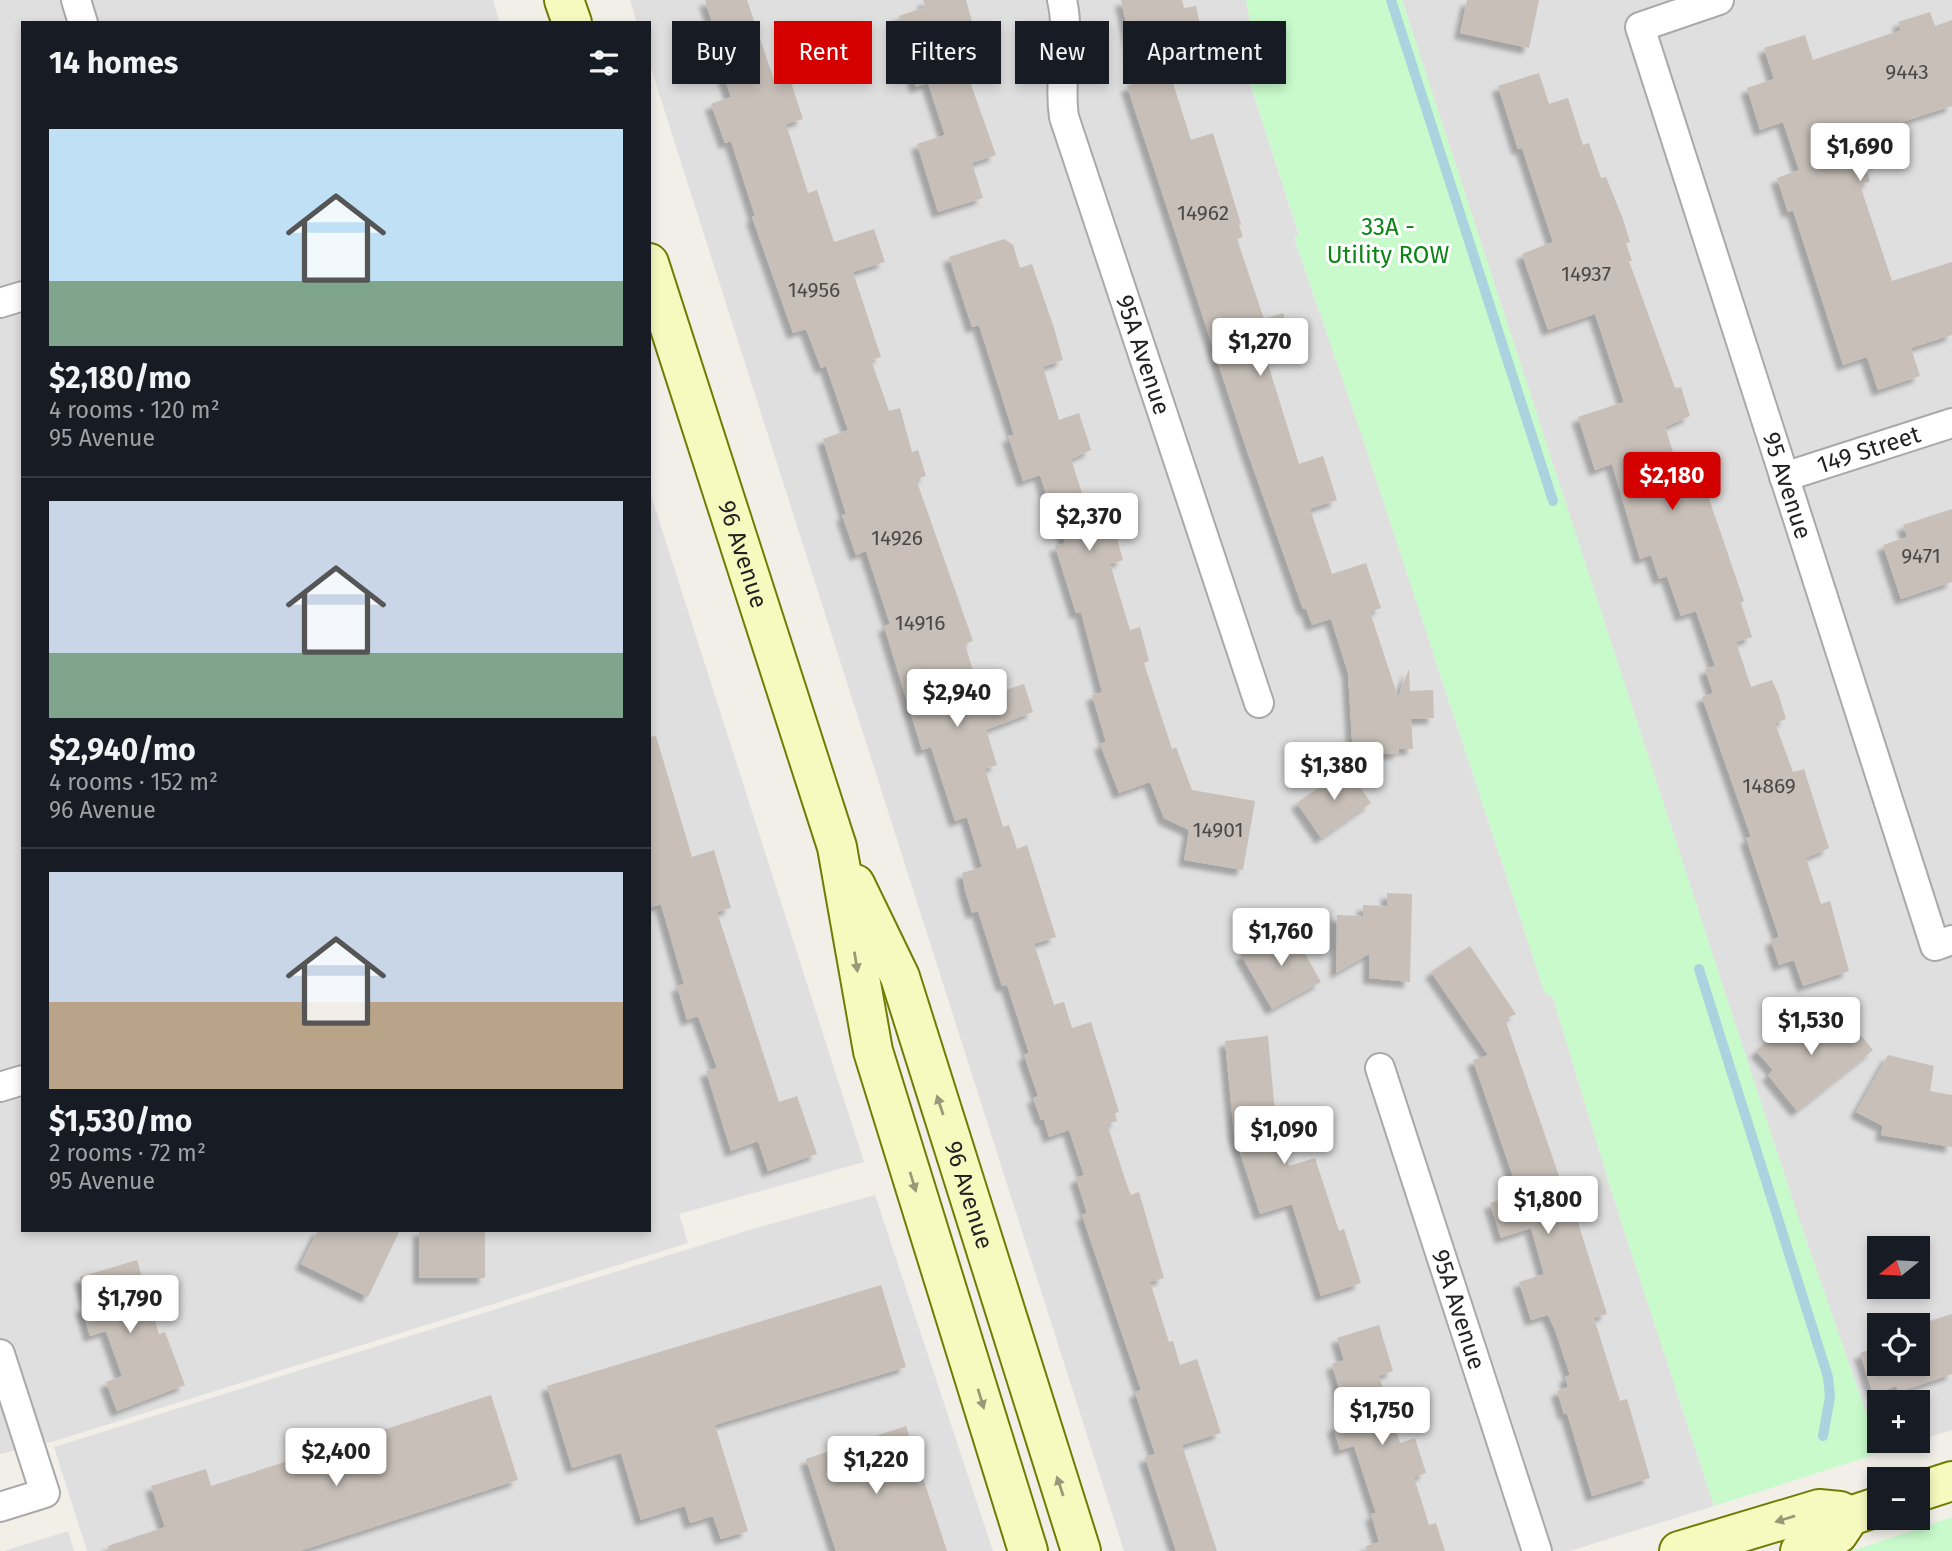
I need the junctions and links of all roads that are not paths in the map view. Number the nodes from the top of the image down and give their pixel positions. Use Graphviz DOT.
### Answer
graph roads {
  1 [pos="76,0"];
  2 [pos="565,0"];
  3 [pos="1062,0"];
  4 [pos="1719,0"];
  5 [pos="82,21"];
  6 [pos="571,21"];
  7 [pos="651,269"];
  8 [pos="21,297"];
  9 [pos="0,303"];
  10 [pos="1952,423"];
  11 [pos="1784,477"];
  12 [pos="1259,704"];
  13 [pos="837,847"];
  14 [pos="1943,943"];
  15 [pos="1380,1068"];
  16 [pos="21,1081"];
  17 [pos="0,1087"];
  18 [pos="0,1354"];
  19 [pos="1952,1481"];
  20 [pos="1930,1488"];
  21 [pos="0,1507"];
  22 [pos="1865,1511"];
  23 [pos="1028,1551"];
  24 [pos="1081,1551"];
  25 [pos="1537,1551"];
  26 [pos="1679,1551"];
  27 [pos="1800,1551"];
  1 -- 5 [label="street"];
  2 -- 6 [label="main road"];
  3 -- 12 [label="street, 95A Avenue"];
  4 -- 11 [label="street, 95 Avenue"];
  7 -- 13 [label="main road, 96 Avenue"];
  8 -- 9 [label="street"];
  10 -- 11 [label="street, 149 Street"];
  11 -- 14 [label="street, 95 Avenue"];
  13 -- 23 [label="main road, 96 Avenue, one-way"];
  24 -- 13 [label="main road, 96 Avenue, one-way"];
  15 -- 25 [label="street, 95A Avenue"];
  16 -- 17 [label="street"];
  18 -- 21 [label="street"];
  19 -- 20 [label="main road"];
  22 -- 26 [label="main road, one-way"];
  22 -- 27 [label="main road"];
}
